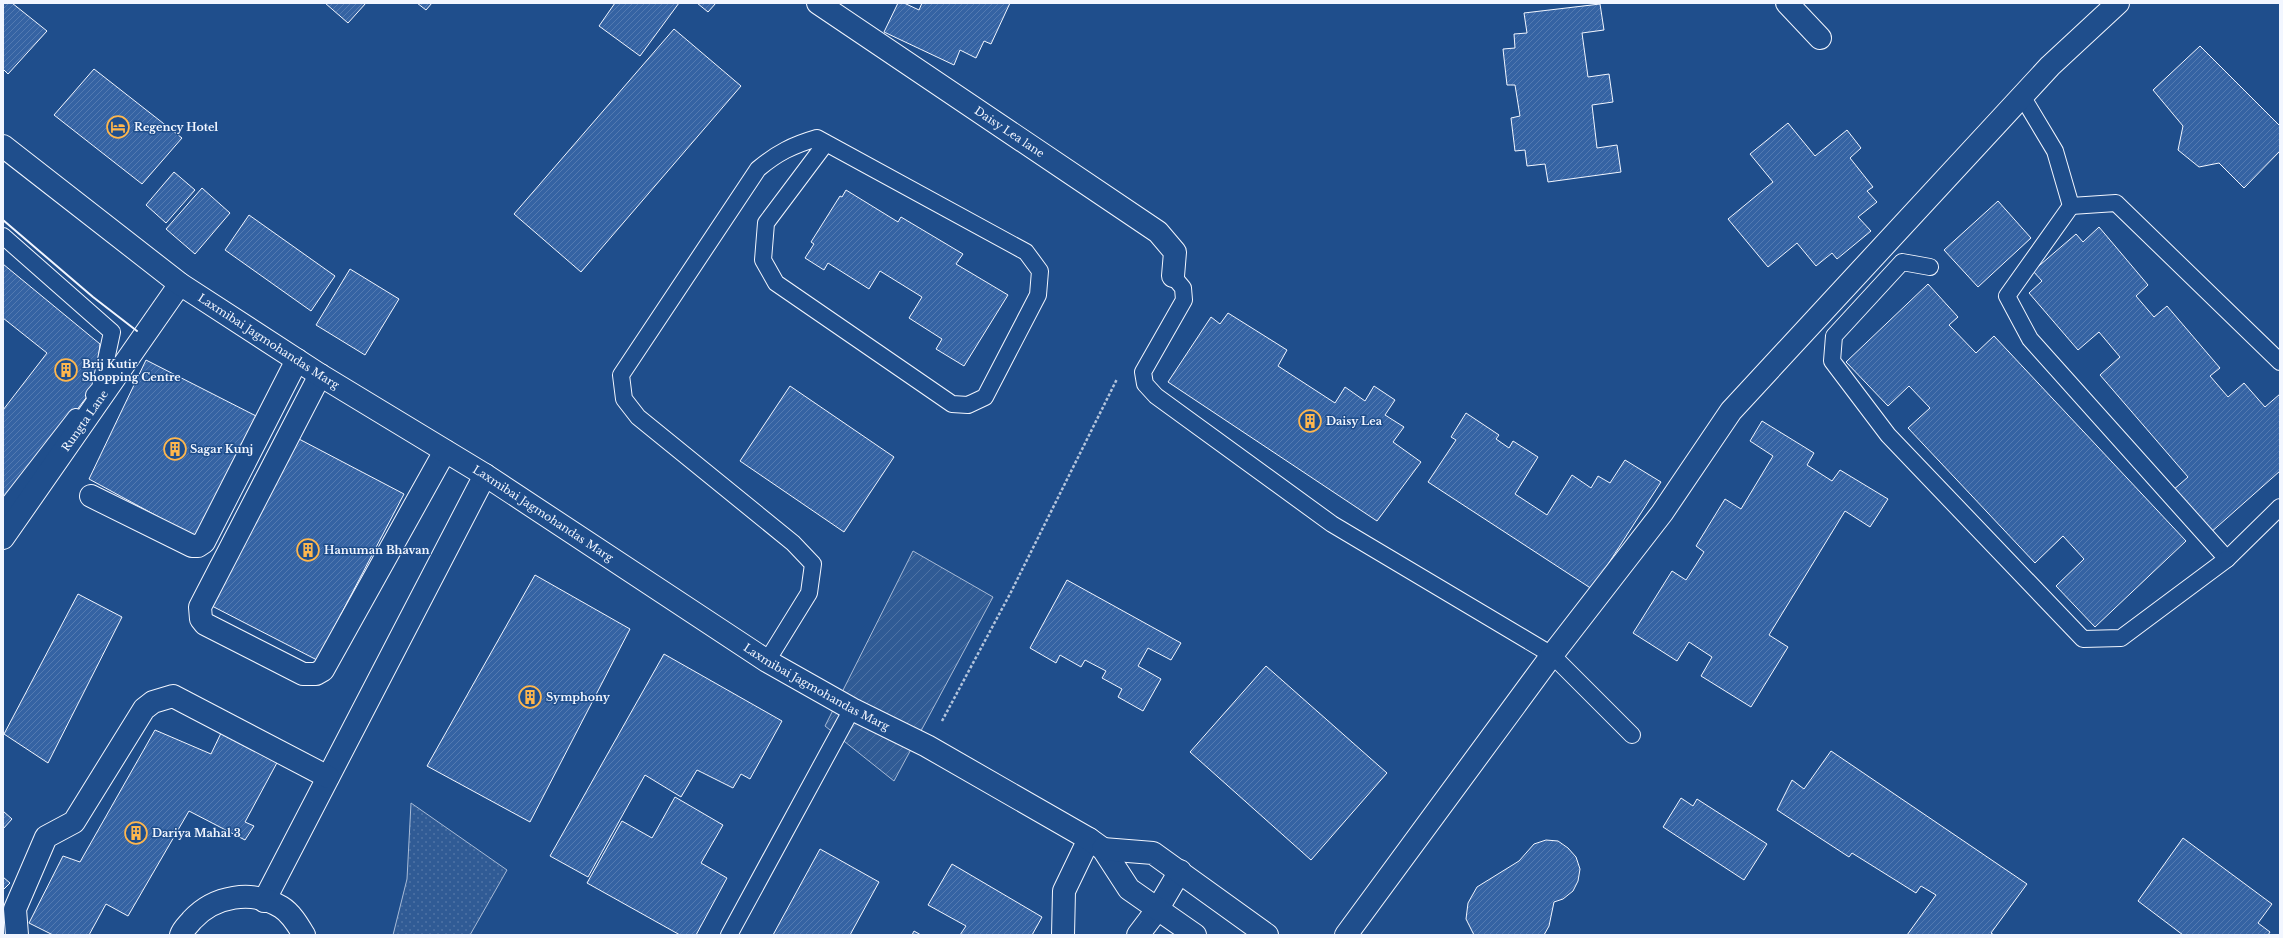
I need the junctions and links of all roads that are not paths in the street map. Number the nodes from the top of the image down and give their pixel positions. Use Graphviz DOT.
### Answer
graph roads {
  1 [pos="818,3"];
  2 [pos="1787,3"];
  3 [pos="2118,3"];
  4 [pos="1820,38"];
  5 [pos="2022,96"];
  6 [pos="826,143"];
  7 [pos="3,146"];
  8 [pos="2071,206"];
  9 [pos="3,236"];
  10 [pos="1930,267"];
  11 [pos="1173,276"];
  12 [pos="180,284"];
  13 [pos="297,360"];
  14 [pos="2280,362"];
  15 [pos="320,375"];
  16 [pos="445,451"];
  17 [pos="485,475"];
  18 [pos="91,496"];
  19 [pos="2280,507"];
  20 [pos="3,511"];
  21 [pos="3,538"];
  22 [pos="2227,559"];
  23 [pos="1552,655"];
  24 [pos="767,661"];
  25 [pos="852,709"];
  26 [pos="1632,735"];
  27 [pos="328,777"];
  28 [pos="1096,844"];
  29 [pos="1180,871"];
  30 [pos="264,900"];
  31 [pos="1157,910"];
  32 [pos="17,935"];
  33 [pos="181,935"];
  34 [pos="304,935"];
  35 [pos="729,935"];
  36 [pos="1063,935"];
  37 [pos="1138,935"];
  38 [pos="1195,935"];
  39 [pos="1268,935"];
  40 [pos="1346,935"];
  1 -- 11 [label="street, Daisy Lea lane"];
  2 -- 4 [label="street"];
  3 -- 5 [label="street"];
  5 -- 8 [label="lane"];
  5 -- 23 [label="street"];
  6 -- 6 [label="lane"];
  6 -- 24 [label="lane"];
  7 -- 12 [label="street, Laxmibai Jagmohandas Marg"];
  8 -- 14 [label="lane"];
  8 -- 22 [label="lane"];
  9 -- 20 [label="lane"];
  10 -- 22 [label="lane"];
  11 -- 23 [label="lane"];
  12 -- 13 [label="street, Laxmibai Jagmohandas Marg"];
  12 -- 21 [label="street, Rungta Lane"];
  13 -- 15 [label="street, Laxmibai Jagmohandas Marg"];
  13 -- 18 [label="street"];
  15 -- 16 [label="street, Laxmibai Jagmohandas Marg"];
  15 -- 16 [label="street"];
  16 -- 17 [label="street, Laxmibai Jagmohandas Marg"];
  17 -- 24 [label="street, Laxmibai Jagmohandas Marg"];
  17 -- 27 [label="street"];
  19 -- 22 [label="lane"];
  23 -- 26 [label="lane"];
  23 -- 40 [label="street"];
  24 -- 25 [label="street, Laxmibai Jagmohandas Marg"];
  25 -- 28 [label="street, Laxmibai Jagmohandas Marg"];
  25 -- 35 [label="lane"];
  27 -- 30 [label="street"];
  27 -- 32 [label="street"];
  28 -- 29 [label="street, Laxmibai Jagmohandas Marg"];
  28 -- 31 [label="street, Laxmibai Jagmohandas Marg"];
  28 -- 36 [label="street"];
  29 -- 31 [label="street"];
  29 -- 39 [label="street, Laxmibai Jagmohandas Marg"];
  30 -- 33 [label="street"];
  30 -- 34 [label="street"];
  31 -- 37 [label="street"];
  31 -- 38 [label="street, Laxmibai Jagmohandas Marg"];
}
